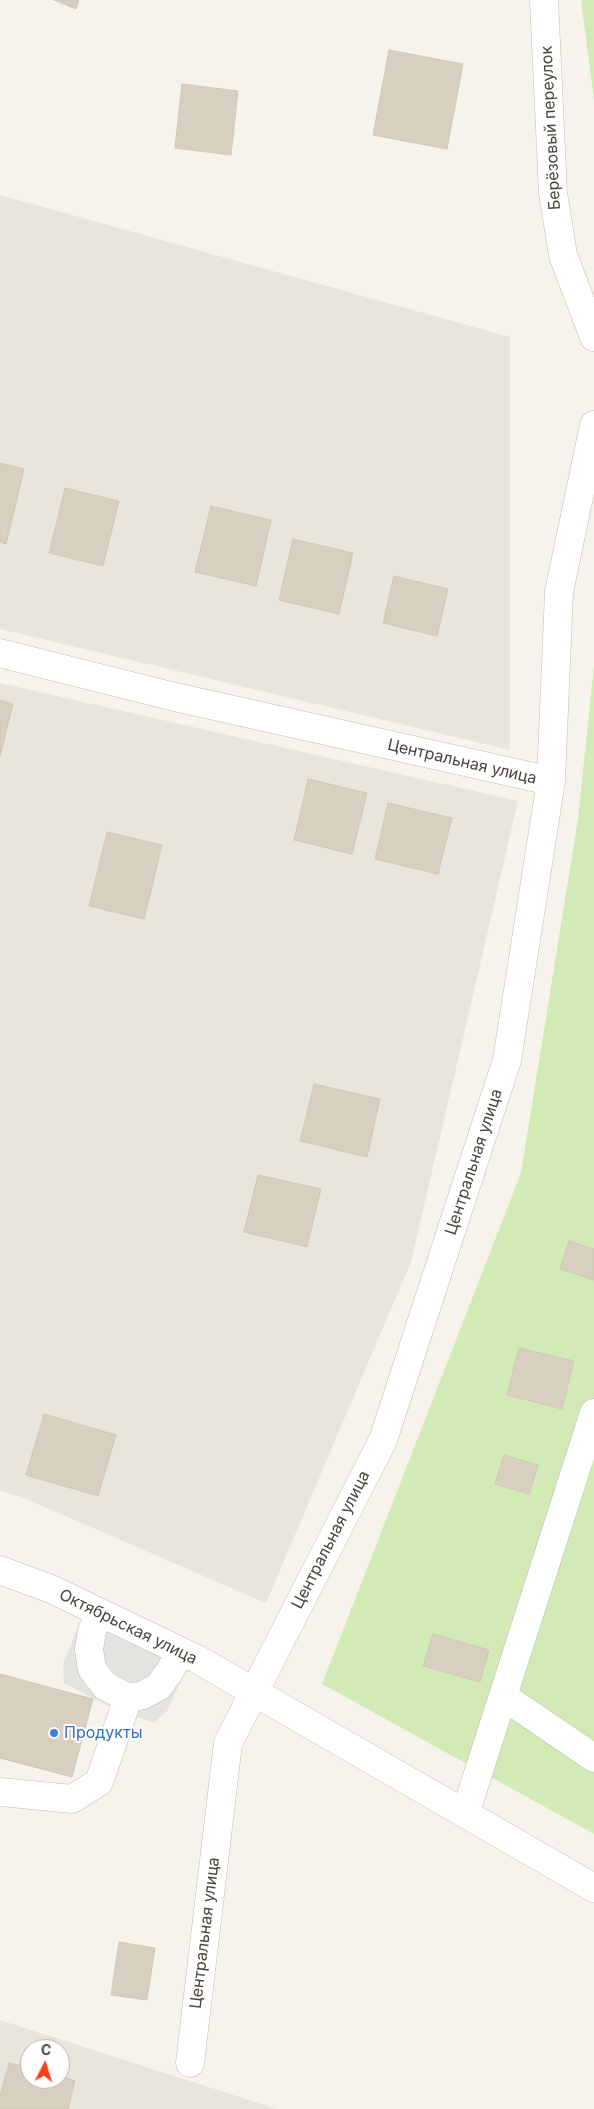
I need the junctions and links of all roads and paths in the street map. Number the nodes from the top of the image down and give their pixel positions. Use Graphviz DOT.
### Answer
graph roads {
  1 [pos="544,0"];
  2 [pos="594,338"];
  3 [pos="594,425"];
  4 [pos="0,653"];
  5 [pos="551,782"];
  6 [pos="594,1413"];
  7 [pos="0,1570"];
  8 [pos="100,1613"];
  9 [pos="180,1651"];
  10 [pos="253,1691"];
  11 [pos="503,1696"];
  12 [pos="128,1698"];
  13 [pos="594,1758"];
  14 [pos="0,1792"];
  15 [pos="465,1814"];
  16 [pos="594,1888"];
  17 [pos="190,2062"];
  1 -- 2 [label="street, Берёзовый переулок"];
  3 -- 5 [label="street"];
  4 -- 5 [label="street, Центральная улица"];
  5 -- 10 [label="street, Центральная улица"];
  6 -- 11 [label="street"];
  7 -- 8 [label="street, Октябрьская улица"];
  8 -- 9 [label="street, Октябрьская улица"];
  8 -- 12 [label="street"];
  9 -- 10 [label="street, Октябрьская улица"];
  9 -- 12 [label="street"];
  10 -- 15 [label="street, Октябрьская улица"];
  10 -- 17 [label="street, Центральная улица"];
  11 -- 13 [label="street"];
  11 -- 15 [label="street"];
  12 -- 14 [label="street"];
  15 -- 16 [label="street, Октябрьская улица"];
}
